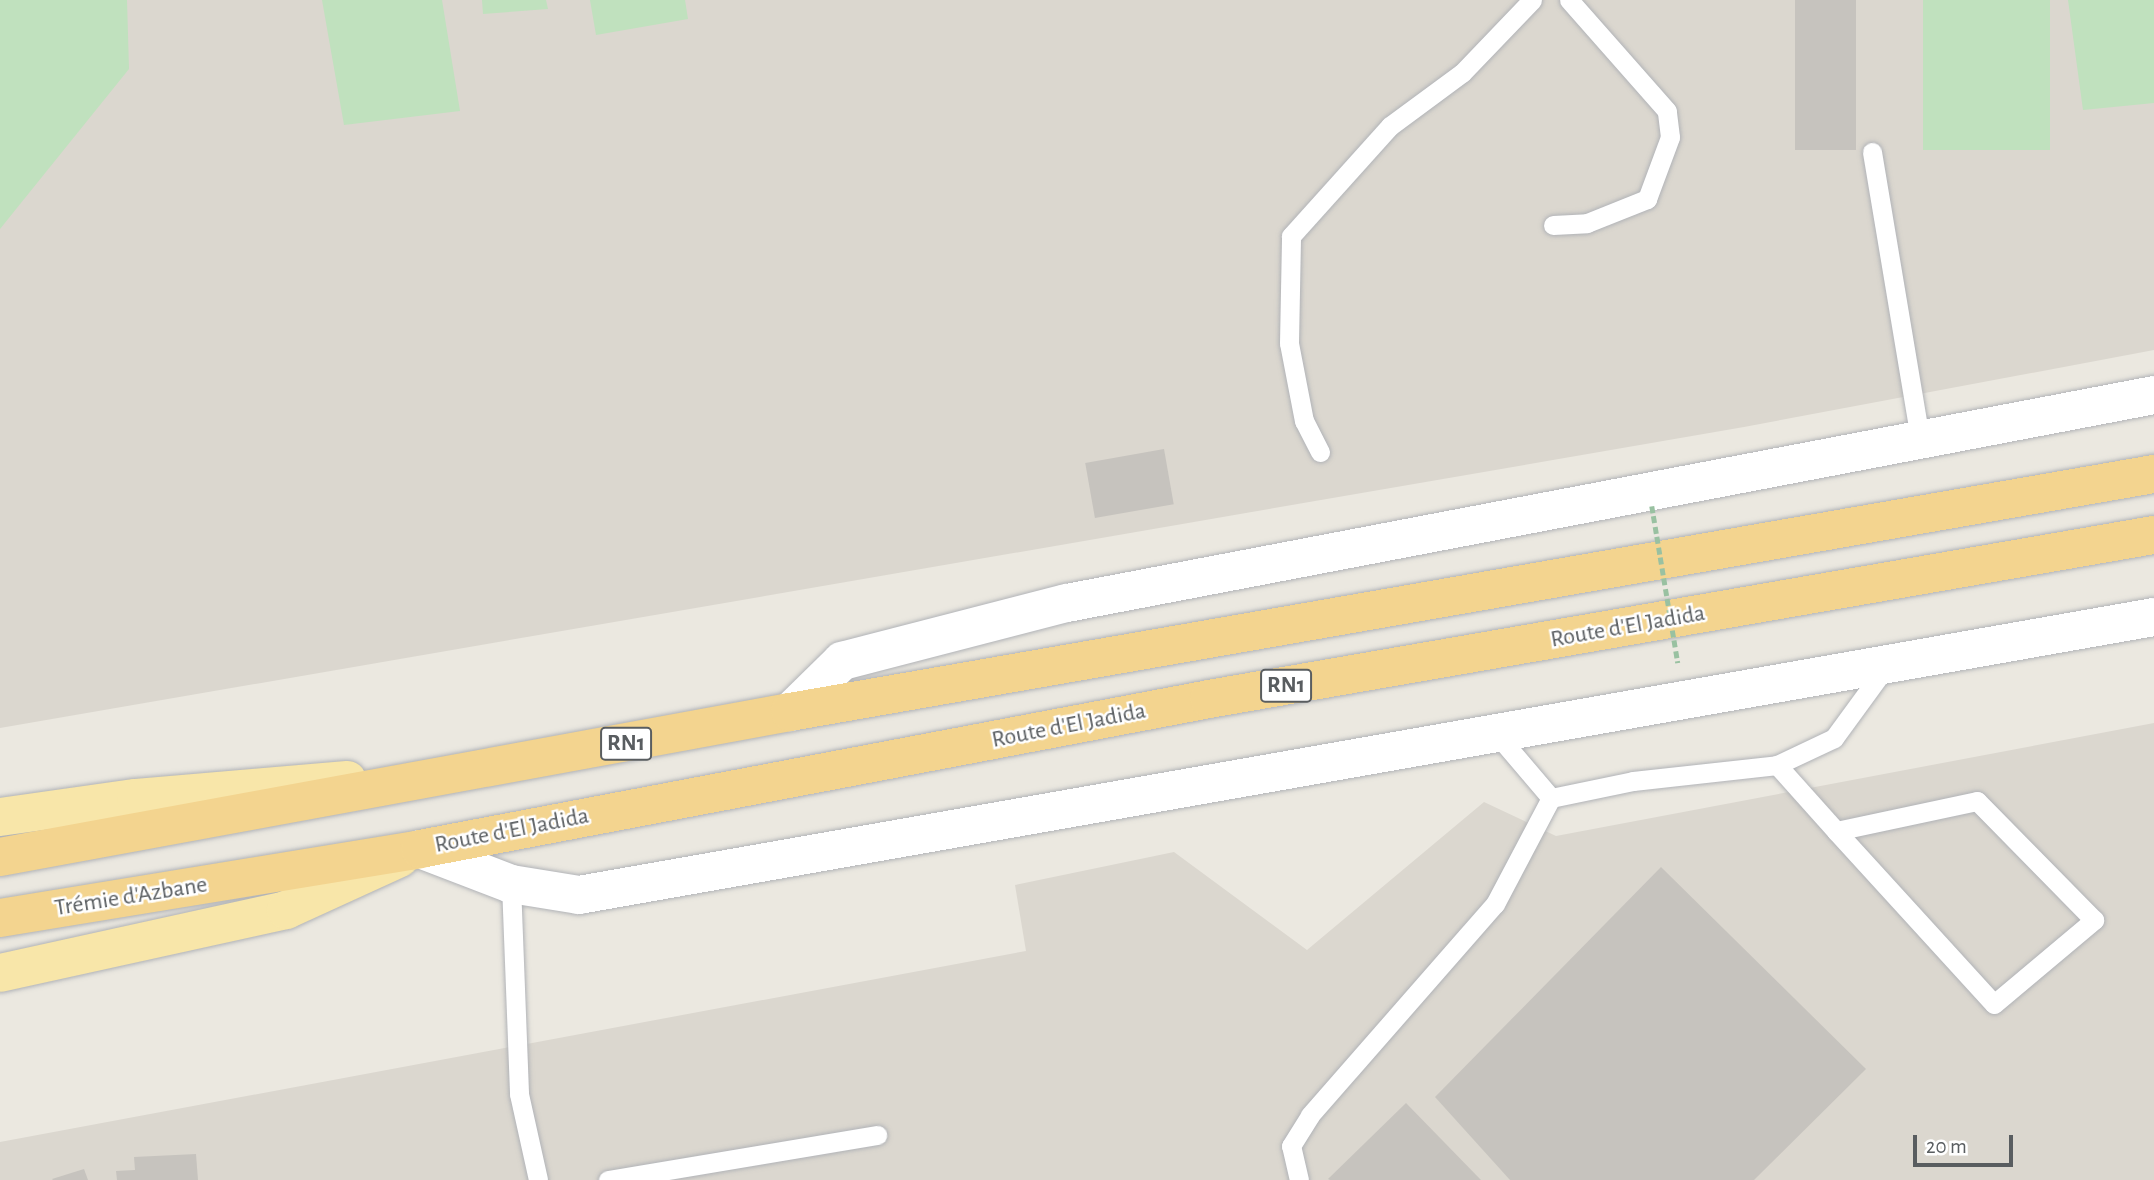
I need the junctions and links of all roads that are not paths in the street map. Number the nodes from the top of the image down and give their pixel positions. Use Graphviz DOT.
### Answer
graph roads {
  1 [pos="1532,0"];
  2 [pos="1569,0"];
  3 [pos="1872,152"];
  4 [pos="1553,225"];
  5 [pos="2154,395"];
  6 [pos="1920,438"];
  7 [pos="1320,452"];
  8 [pos="2154,474"];
  9 [pos="2154,535"];
  10 [pos="2154,617"];
  11 [pos="1889,662"];
  12 [pos="790,712"];
  13 [pos="1494,730"];
  14 [pos="1777,765"];
  15 [pos="461,776"];
  16 [pos="1551,798"];
  17 [pos="0,817"];
  18 [pos="1836,831"];
  19 [pos="420,849"];
  20 [pos="0,857"];
  21 [pos="511,884"];
  22 [pos="0,918"];
  23 [pos="0,973"];
  24 [pos="877,1135"];
  25 [pos="538,1180"];
  26 [pos="608,1180"];
  27 [pos="1298,1180"];
  1 -- 7 [label="lane"];
  2 -- 4 [label="lane"];
  3 -- 6 [label="lane"];
  5 -- 6 [label="street"];
  6 -- 12 [label="street"];
  8 -- 12 [label="highway, RN1"];
  9 -- 19 [label="highway, Route d'El Jadida / RN1"];
  10 -- 11 [label="street"];
  11 -- 13 [label="street"];
  11 -- 14 [label="lane"];
  12 -- 15 [label="highway, RN1"];
  13 -- 16 [label="lane"];
  13 -- 21 [label="street"];
  14 -- 16 [label="lane"];
  14 -- 18 [label="lane"];
  15 -- 17 [label="main road"];
  15 -- 20 [label="highway, RN1"];
  16 -- 27 [label="lane"];
  18 -- 18 [label="lane"];
  19 -- 21 [label="street"];
  19 -- 22 [label="highway, Trémie d'Azbane / RN1"];
  19 -- 23 [label="main road, Route d'El Jadida"];
  21 -- 25 [label="lane"];
  24 -- 26 [label="lane"];
}
